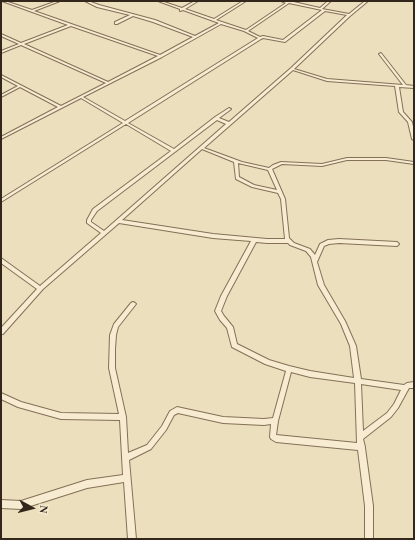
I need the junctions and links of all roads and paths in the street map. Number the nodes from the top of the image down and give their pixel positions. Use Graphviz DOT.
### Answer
graph roads {
  1 [pos="3,1"];
  2 [pos="59,1"];
  3 [pos="86,1"];
  4 [pos="160,1"];
  5 [pos="197,1"];
  6 [pos="245,1"];
  7 [pos="282,1"];
  8 [pos="330,1"];
  9 [pos="367,1"];
  10 [pos="289,2"];
  11 [pos="320,9"];
  12 [pos="181,10"];
  13 [pos="324,10"];
  14 [pos="32,11"];
  15 [pos="349,15"];
  16 [pos="133,16"];
  17 [pos="214,20"];
  18 [pos="116,23"];
  19 [pos="221,23"];
  20 [pos="70,25"];
  21 [pos="246,31"];
  22 [pos="1,34"];
  23 [pos="195,37"];
  24 [pos="260,38"];
  25 [pos="22,44"];
  26 [pos="1,52"];
  27 [pos="380,54"];
  28 [pos="161,56"];
  29 [pos="292,69"];
  30 [pos="1,76"];
  31 [pos="109,83"];
  32 [pos="20,86"];
  33 [pos="397,86"];
  34 [pos="405,86"];
  35 [pos="414,87"];
  36 [pos="1,96"];
  37 [pos="81,98"];
  38 [pos="60,107"];
  39 [pos="229,109"];
  40 [pos="216,118"];
  41 [pos="124,123"];
  42 [pos="229,124"];
  43 [pos="1,138"];
  44 [pos="414,138"];
  45 [pos="202,148"];
  46 [pos="173,150"];
  47 [pos="236,161"];
  48 [pos="414,162"];
  49 [pos="270,169"];
  50 [pos="279,192"];
  51 [pos="1,201"];
  52 [pos="118,221"];
  53 [pos="104,233"];
  54 [pos="254,240"];
  55 [pos="289,242"];
  56 [pos="397,244"];
  57 [pos="1,260"];
  58 [pos="315,261"];
  59 [pos="42,288"];
  60 [pos="133,304"];
  61 [pos="1,332"];
  62 [pos="289,369"];
  63 [pos="358,381"];
  64 [pos="414,385"];
  65 [pos="406,388"];
  66 [pos="1,396"];
  67 [pos="123,417"];
  68 [pos="275,421"];
  69 [pos="360,438"];
  70 [pos="362,447"];
  71 [pos="125,458"];
  72 [pos="127,478"];
  73 [pos="1,504"];
  74 [pos="132,539"];
  75 [pos="369,539"];
  1 -- 14 [label="street"];
  2 -- 14 [label="street"];
  3 -- 16 [label="street"];
  4 -- 12 [label="street"];
  5 -- 12 [label="street"];
  6 -- 17 [label="street"];
  7 -- 10 [label="street"];
  8 -- 11 [label="street"];
  9 -- 15 [label="street"];
  10 -- 11 [label="street"];
  10 -- 21 [label="street"];
  11 -- 13 [label="street"];
  12 -- 17 [label="street"];
  13 -- 15 [label="street"];
  13 -- 24 [label="street"];
  14 -- 20 [label="street"];
  15 -- 29 [label="street"];
  16 -- 18 [label="street"];
  16 -- 23 [label="street"];
  17 -- 19 [label="street"];
  19 -- 21 [label="street"];
  19 -- 23 [label="street"];
  20 -- 25 [label="street"];
  20 -- 28 [label="street"];
  21 -- 24 [label="street"];
  22 -- 25 [label="street"];
  23 -- 28 [label="street"];
  24 -- 41 [label="street"];
  25 -- 26 [label="street"];
  25 -- 31 [label="street"];
  27 -- 34 [label="street"];
  28 -- 31 [label="street"];
  29 -- 33 [label="street"];
  29 -- 42 [label="street"];
  30 -- 32 [label="street"];
  31 -- 37 [label="street"];
  32 -- 36 [label="street"];
  32 -- 38 [label="street"];
  33 -- 34 [label="street"];
  33 -- 44 [label="street"];
  34 -- 35 [label="street"];
  37 -- 38 [label="street"];
  37 -- 41 [label="street"];
  38 -- 43 [label="street"];
  39 -- 40 [label="street"];
  40 -- 42 [label="street"];
  40 -- 46 [label="street"];
  41 -- 46 [label="street"];
  41 -- 51 [label="street"];
  42 -- 45 [label="street"];
  45 -- 47 [label="street"];
  45 -- 52 [label="street"];
  46 -- 53 [label="street"];
  47 -- 49 [label="street"];
  47 -- 50 [label="street"];
  48 -- 49 [label="street"];
  49 -- 50 [label="street"];
  50 -- 55 [label="street"];
  52 -- 53 [label="street"];
  52 -- 54 [label="street"];
  53 -- 59 [label="street"];
  54 -- 55 [label="street"];
  54 -- 62 [label="street"];
  55 -- 58 [label="street"];
  56 -- 58 [label="street"];
  57 -- 59 [label="street"];
  58 -- 63 [label="street"];
  59 -- 61 [label="street"];
  60 -- 67 [label="street"];
  62 -- 63 [label="street"];
  62 -- 68 [label="street"];
  63 -- 65 [label="street"];
  63 -- 69 [label="street"];
  64 -- 65 [label="street"];
  65 -- 69 [label="street"];
  66 -- 67 [label="street"];
  67 -- 71 [label="street"];
  68 -- 70 [label="street"];
  68 -- 71 [label="street"];
  69 -- 70 [label="street"];
  70 -- 75 [label="street"];
  71 -- 72 [label="street"];
  72 -- 73 [label="street"];
  72 -- 74 [label="street"];
}
